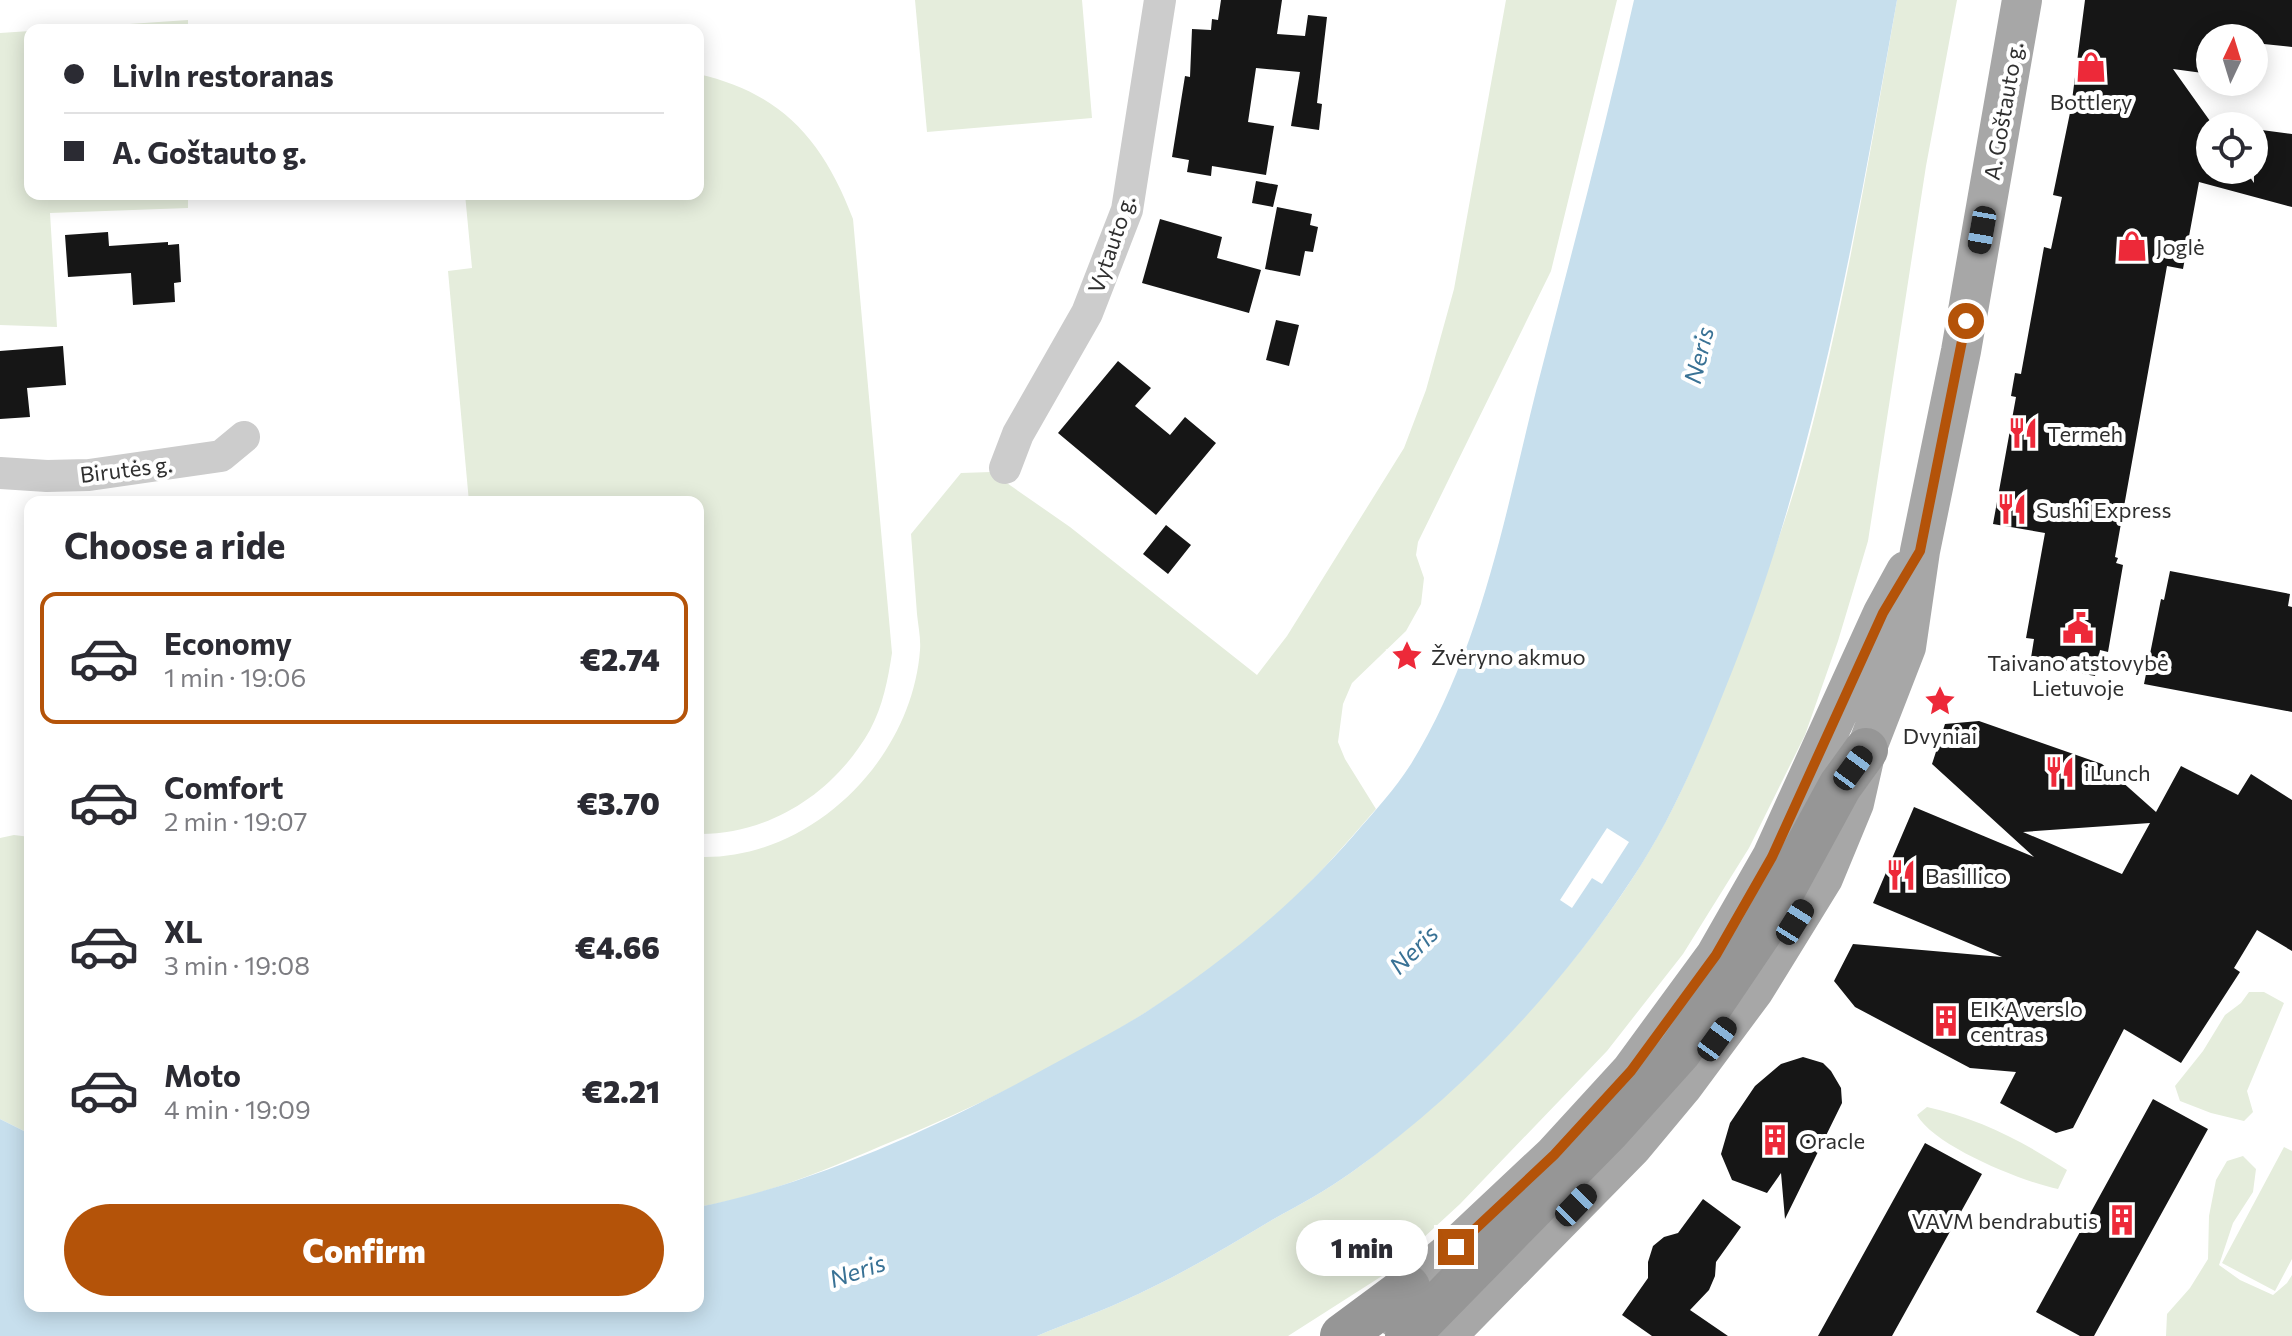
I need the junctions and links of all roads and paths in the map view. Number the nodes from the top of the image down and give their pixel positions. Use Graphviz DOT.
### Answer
graph roads {
  1 [pos="1160,0"];
  2 [pos="2022,0"];
  3 [pos="244,437"];
  4 [pos="1005,468"];
  5 [pos="0,473"];
  6 [pos="1920,551"];
  7 [pos="1866,750"];
  8 [pos="1408,1287"];
  9 [pos="1342,1336"];
  10 [pos="1396,1336"];
  11 [pos="1407,1336"];
  12 [pos="1451,1336"];
  1 -- 4 [label="street, Vytauto g."];
  2 -- 6 [label="main road, A. Goštauto g."];
  3 -- 5 [label="street, Birutės g."];
  6 -- 7 [label="main road, A. Goštauto g."];
  6 -- 8 [label="main road, A. Goštauto g."];
  7 -- 11 [label="highway"];
  7 -- 12 [label="main road, A. Goštauto g."];
  8 -- 9 [label="highway"];
  8 -- 10 [label="main road"];
}
